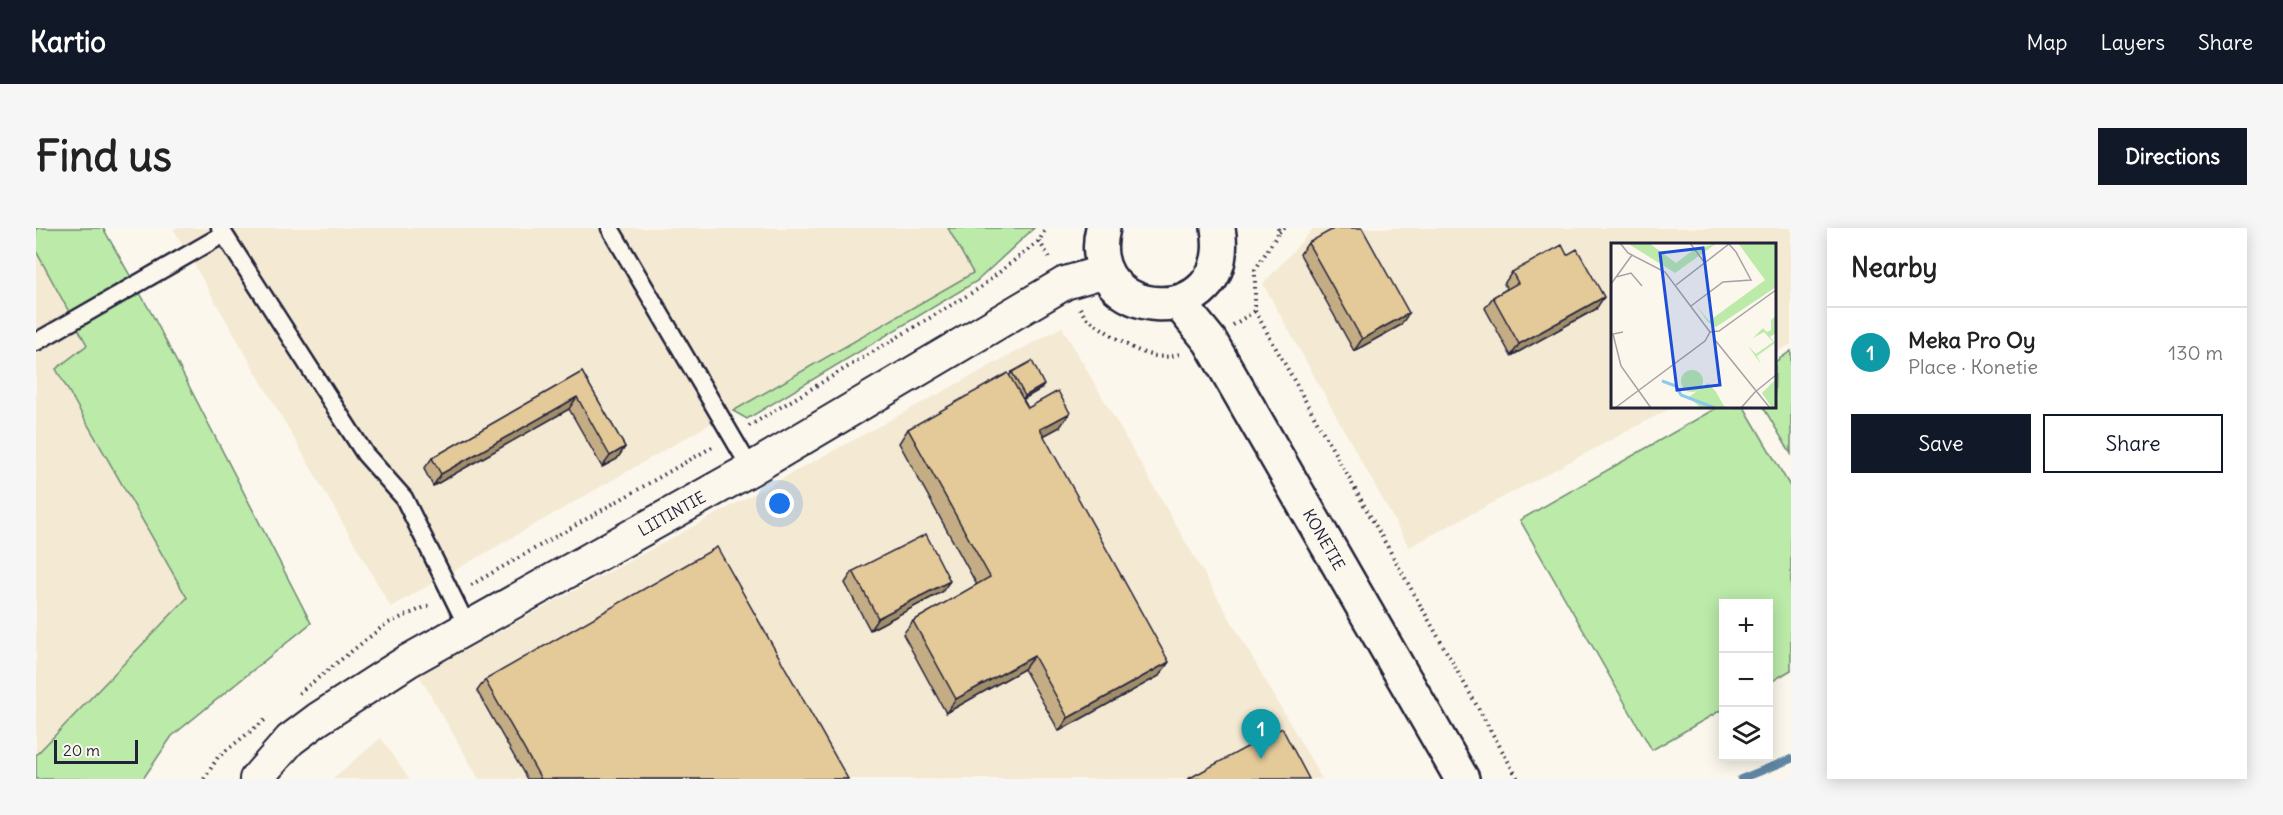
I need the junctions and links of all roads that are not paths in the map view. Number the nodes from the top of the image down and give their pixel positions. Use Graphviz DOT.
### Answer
graph roads {
  1 [pos="610,228"];
  2 [pos="1103,228"];
  3 [pos="1218,228"];
  4 [pos="222,231"];
  5 [pos="1106,272"];
  6 [pos="1179,303"];
  7 [pos="36,342"];
  8 [pos="751,469"];
  9 [pos="468,628"];
  10 [pos="255,779"];
  11 [pos="1462,779"];
  1 -- 8 [label="lane"];
  2 -- 5 [label="street"];
  3 -- 6 [label="street"];
  4 -- 7 [label="lane"];
  4 -- 9 [label="lane"];
  5 -- 6 [label="street"];
  5 -- 8 [label="street, LIITINTIE"];
  6 -- 11 [label="street, KONETIE"];
  8 -- 9 [label="street, LIITINTIE"];
  9 -- 10 [label="street, LIITINTIE"];
}
